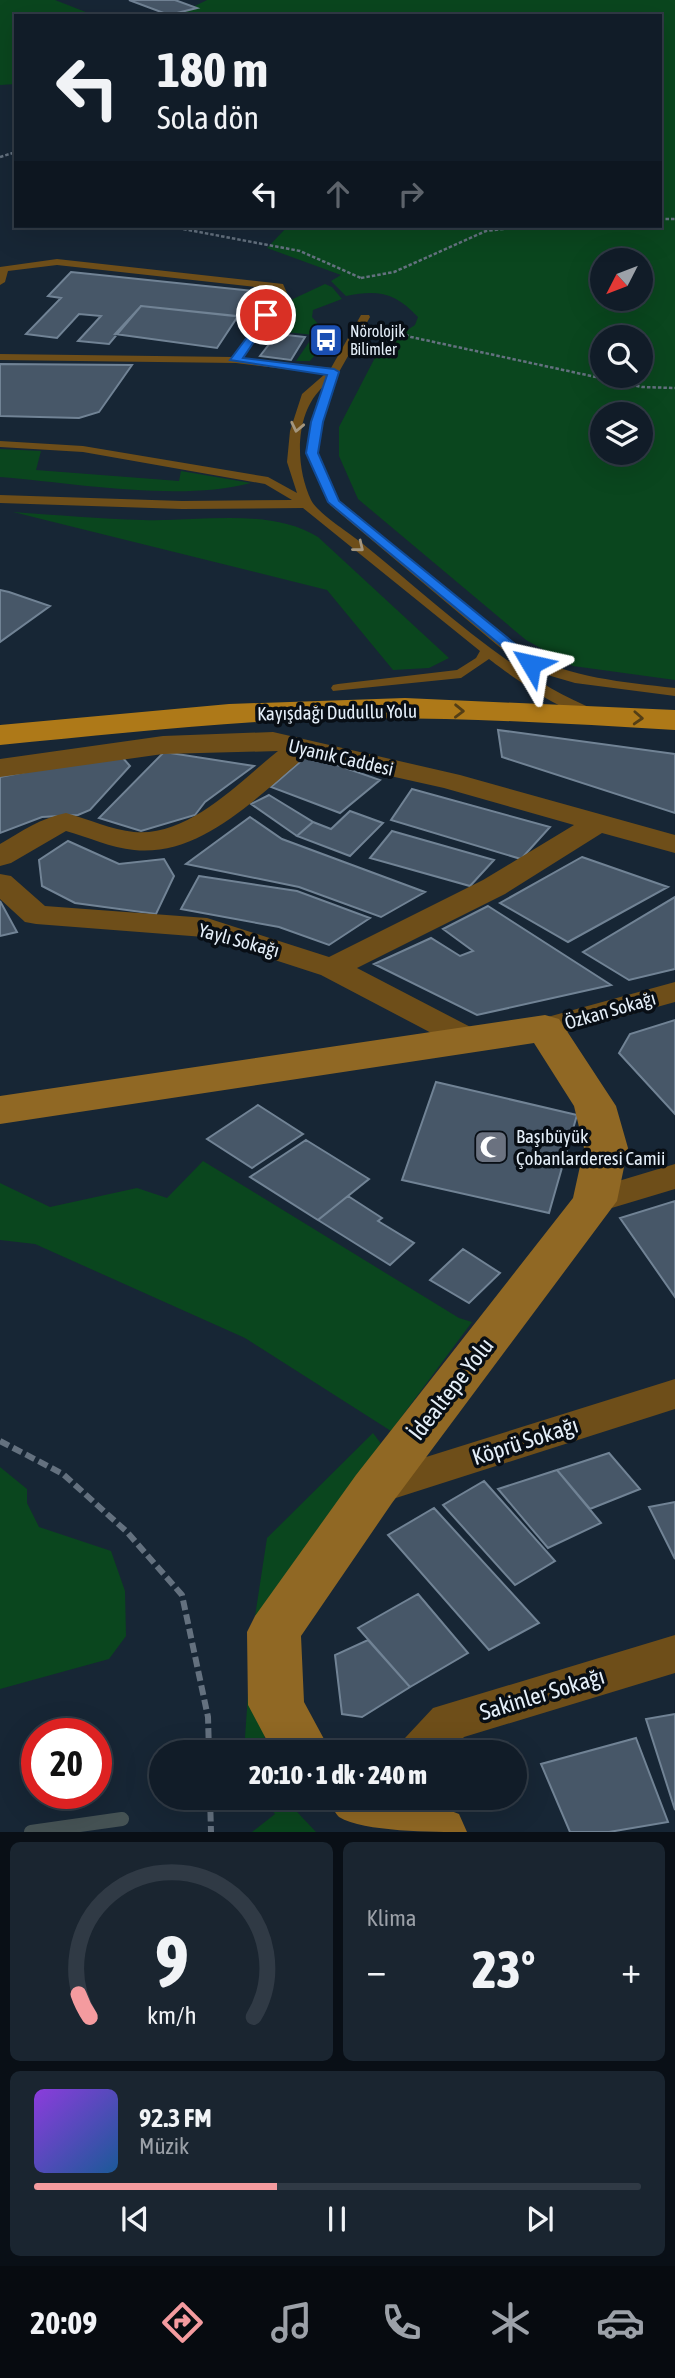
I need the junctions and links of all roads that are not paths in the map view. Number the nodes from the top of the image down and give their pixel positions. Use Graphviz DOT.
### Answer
graph roads {
  1 [pos="0,282"];
  2 [pos="365,317"];
  3 [pos="0,357"];
  4 [pos="236,360"];
  5 [pos="334,372"];
  6 [pos="0,444"];
  7 [pos="0,492"];
  8 [pos="0,499"];
  9 [pos="80,502"];
  10 [pos="334,502"];
  11 [pos="306,504"];
  12 [pos="486,650"];
  13 [pos="338,688"];
  14 [pos="542,688"];
  15 [pos="675,693"];
  16 [pos="0,712"];
  17 [pos="600,716"];
  18 [pos="675,720"];
  19 [pos="0,735"];
  20 [pos="299,747"];
  21 [pos="0,768"];
  22 [pos="599,822"];
  23 [pos="675,844"];
  24 [pos="0,857"];
  25 [pos="0,883"];
  26 [pos="332,968"];
  27 [pos="675,992"];
  28 [pos="545,1028"];
  29 [pos="470,1040"];
  30 [pos="0,1110"];
  31 [pos="675,1177"];
  32 [pos="596,1201"];
  33 [pos="675,1394"];
  34 [pos="374,1489"];
  35 [pos="675,1654"];
  36 [pos="296,1740"];
  37 [pos="432,1740"];
  38 [pos="389,1810"];
  39 [pos="438,1832"];
  1 -- 4 [label="lane"];
  2 -- 5 [label="lane"];
  3 -- 4 [label="lane"];
  4 -- 5 [label="lane"];
  5 -- 10 [label="lane"];
  5 -- 11 [label="lane, one-way"];
  6 -- 11 [label="lane"];
  7 -- 9 [label="lane"];
  8 -- 9 [label="lane"];
  9 -- 11 [label="lane"];
  10 -- 11 [label="lane"];
  10 -- 15 [label="lane"];
  11 -- 12 [label="lane, one-way"];
  12 -- 13 [label="lane"];
  12 -- 14 [label="lane"];
  13 -- 14 [label="main road, Kayışdağı Dudullu Yolu"];
  13 -- 16 [label="main road, Kayışdağı Dudullu Yolu"];
  14 -- 15 [label="main road, Kayışdağı Dudullu Yolu"];
  14 -- 17 [label="lane"];
  17 -- 18 [label="main road, Kayışdağı Dudullu Yolu, one-way"];
  19 -- 17 [label="main road, Kayışdağı Dudullu Yolu, one-way"];
  20 -- 21 [label="street, Uyanık Caddesi"];
  20 -- 22 [label="street, Uyanık Caddesi"];
  20 -- 24 [label="street"];
  22 -- 23 [label="street, Uyanık Caddesi"];
  22 -- 26 [label="street"];
  25 -- 26 [label="street, Yaylı Sokağı"];
  26 -- 29 [label="street, Yaylı Sokağı"];
  27 -- 28 [label="street, Özkan Sokağı"];
  28 -- 29 [label="main road"];
  28 -- 32 [label="main road, İdealtepe Yolu"];
  29 -- 30 [label="main road"];
  31 -- 32 [label="street"];
  32 -- 34 [label="main road, İdealtepe Yolu"];
  33 -- 34 [label="street, Köprü Sokağı"];
  34 -- 36 [label="main road, İdealtepe Yolu"];
  35 -- 37 [label="street, Sakinler Sokağı"];
  38 -- 39 [label="main road"];
}
